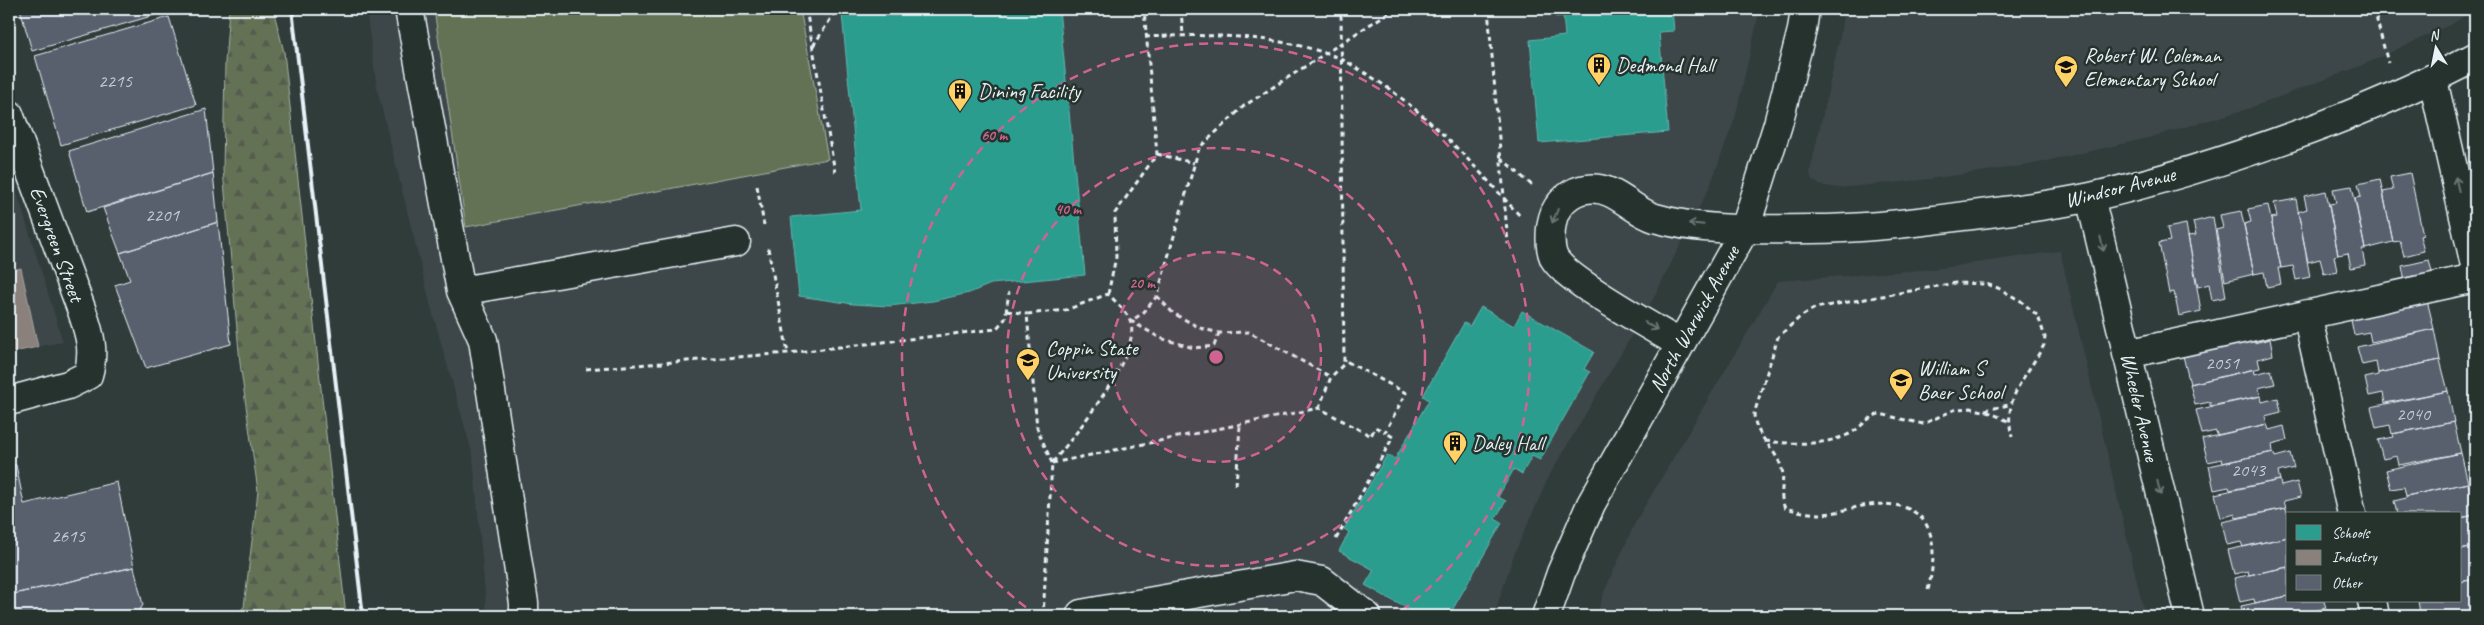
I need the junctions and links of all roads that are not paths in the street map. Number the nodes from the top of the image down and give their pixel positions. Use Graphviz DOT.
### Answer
graph roads {
  1 [pos="409,9"];
  2 [pos="1804,9"];
  3 [pos="2475,57"];
  4 [pos="2434,80"];
  5 [pos="9,114"];
  6 [pos="2090,197"];
  7 [pos="1745,229"];
  8 [pos="736,242"];
  9 [pos="2475,265"];
  10 [pos="2475,278"];
  11 [pos="461,291"];
  12 [pos="2307,314"];
  13 [pos="1679,343"];
  14 [pos="2128,354"];
  15 [pos="9,401"];
  16 [pos="2352,512"];
  17 [pos="2372,602"];
  18 [pos="1082,614"];
  19 [pos="524,616"];
  20 [pos="1367,616"];
  21 [pos="1546,616"];
  22 [pos="2190,616"];
  23 [pos="2375,616"];
  1 -- 11 [label="street"];
  2 -- 7 [label="street, North Warwick Avenue"];
  3 -- 4 [label="street, Windsor Avenue"];
  4 -- 6 [label="street, Windsor Avenue"];
  9 -- 4 [label="street, one-way"];
  5 -- 15 [label="street, Evergreen Street"];
  6 -- 7 [label="street, Windsor Avenue"];
  6 -- 14 [label="street, Wheeler Avenue, one-way"];
  7 -- 13 [label="street, North Warwick Avenue"];
  7 -- 13 [label="street, Windsor Avenue, one-way"];
  8 -- 11 [label="street"];
  10 -- 12 [label="street"];
  11 -- 19 [label="street"];
  12 -- 14 [label="street"];
  12 -- 16 [label="street"];
  13 -- 21 [label="street, North Warwick Avenue"];
  14 -- 22 [label="street, Wheeler Avenue, one-way"];
  17 -- 23 [label="street"];
  18 -- 20 [label="street"];
}
